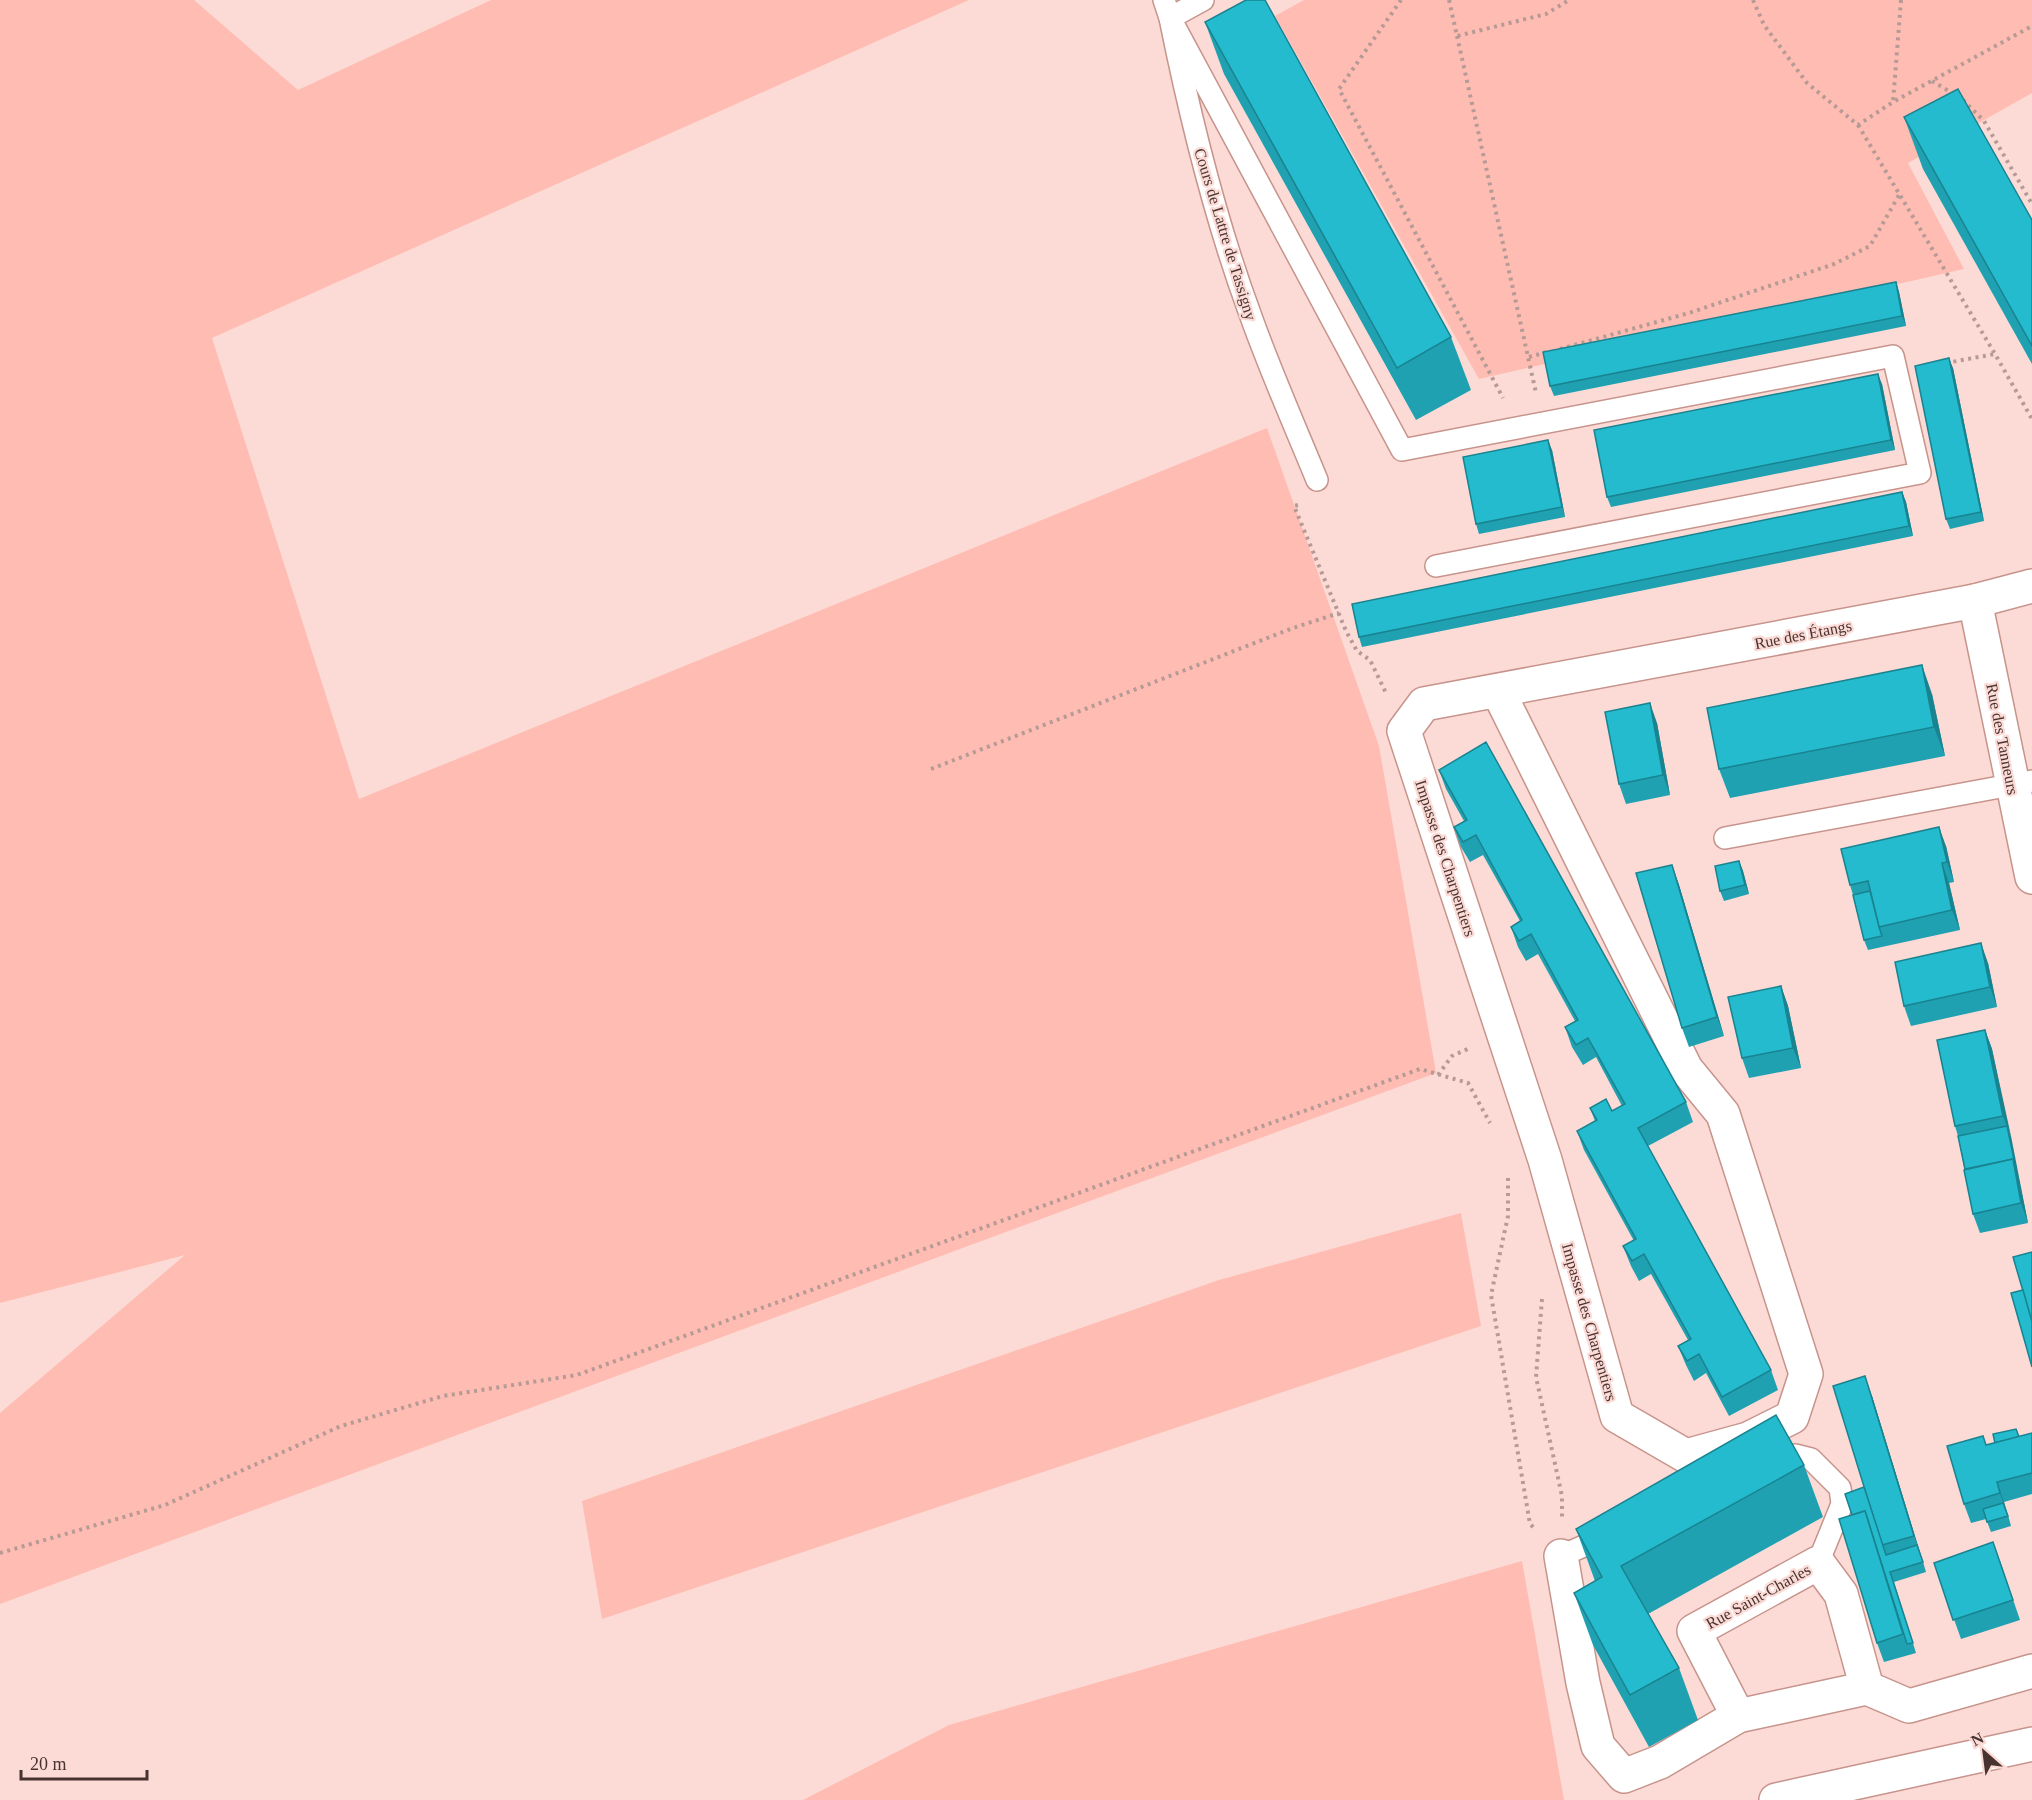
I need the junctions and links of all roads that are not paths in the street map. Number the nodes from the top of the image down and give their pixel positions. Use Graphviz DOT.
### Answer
graph roads {
  1 [pos="1203,0"];
  2 [pos="1167,9"];
  3 [pos="1317,480"];
  4 [pos="1436,566"];
  5 [pos="2032,586"];
  6 [pos="1975,601"];
  7 [pos="1498,691"];
  8 [pos="2022,783"];
  9 [pos="1725,838"];
  10 [pos="2032,877"];
  11 [pos="1753,1474"];
  12 [pos="1625,1528"];
  13 [pos="1561,1556"];
  14 [pos="1818,1563"];
  15 [pos="2032,1671"];
  16 [pos="1867,1688"];
  17 [pos="1738,1716"];
  18 [pos="2032,1744"];
  19 [pos="1776,1800"];
  1 -- 2 [label="lane"];
  2 -- 3 [label="lane, Cours de Lattre de Tassigny"];
  2 -- 4 [label="lane"];
  5 -- 6 [label="main road, Rue des Étangs"];
  6 -- 7 [label="main road, Rue des Étangs"];
  6 -- 8 [label="main road, Rue des Tanneurs"];
  7 -- 7 [label="main road, Impasse des Charpentiers"];
  8 -- 9 [label="lane"];
  8 -- 10 [label="main road, Rue des Tanneurs"];
  11 -- 14 [label="lane"];
  12 -- 13 [label="lane"];
  13 -- 17 [label="main road"];
  14 -- 16 [label="main road, Rue Saint-Charles"];
  14 -- 17 [label="main road, Rue Saint-Charles"];
  15 -- 16 [label="main road"];
  16 -- 17 [label="main road"];
  18 -- 19 [label="main road"];
}
